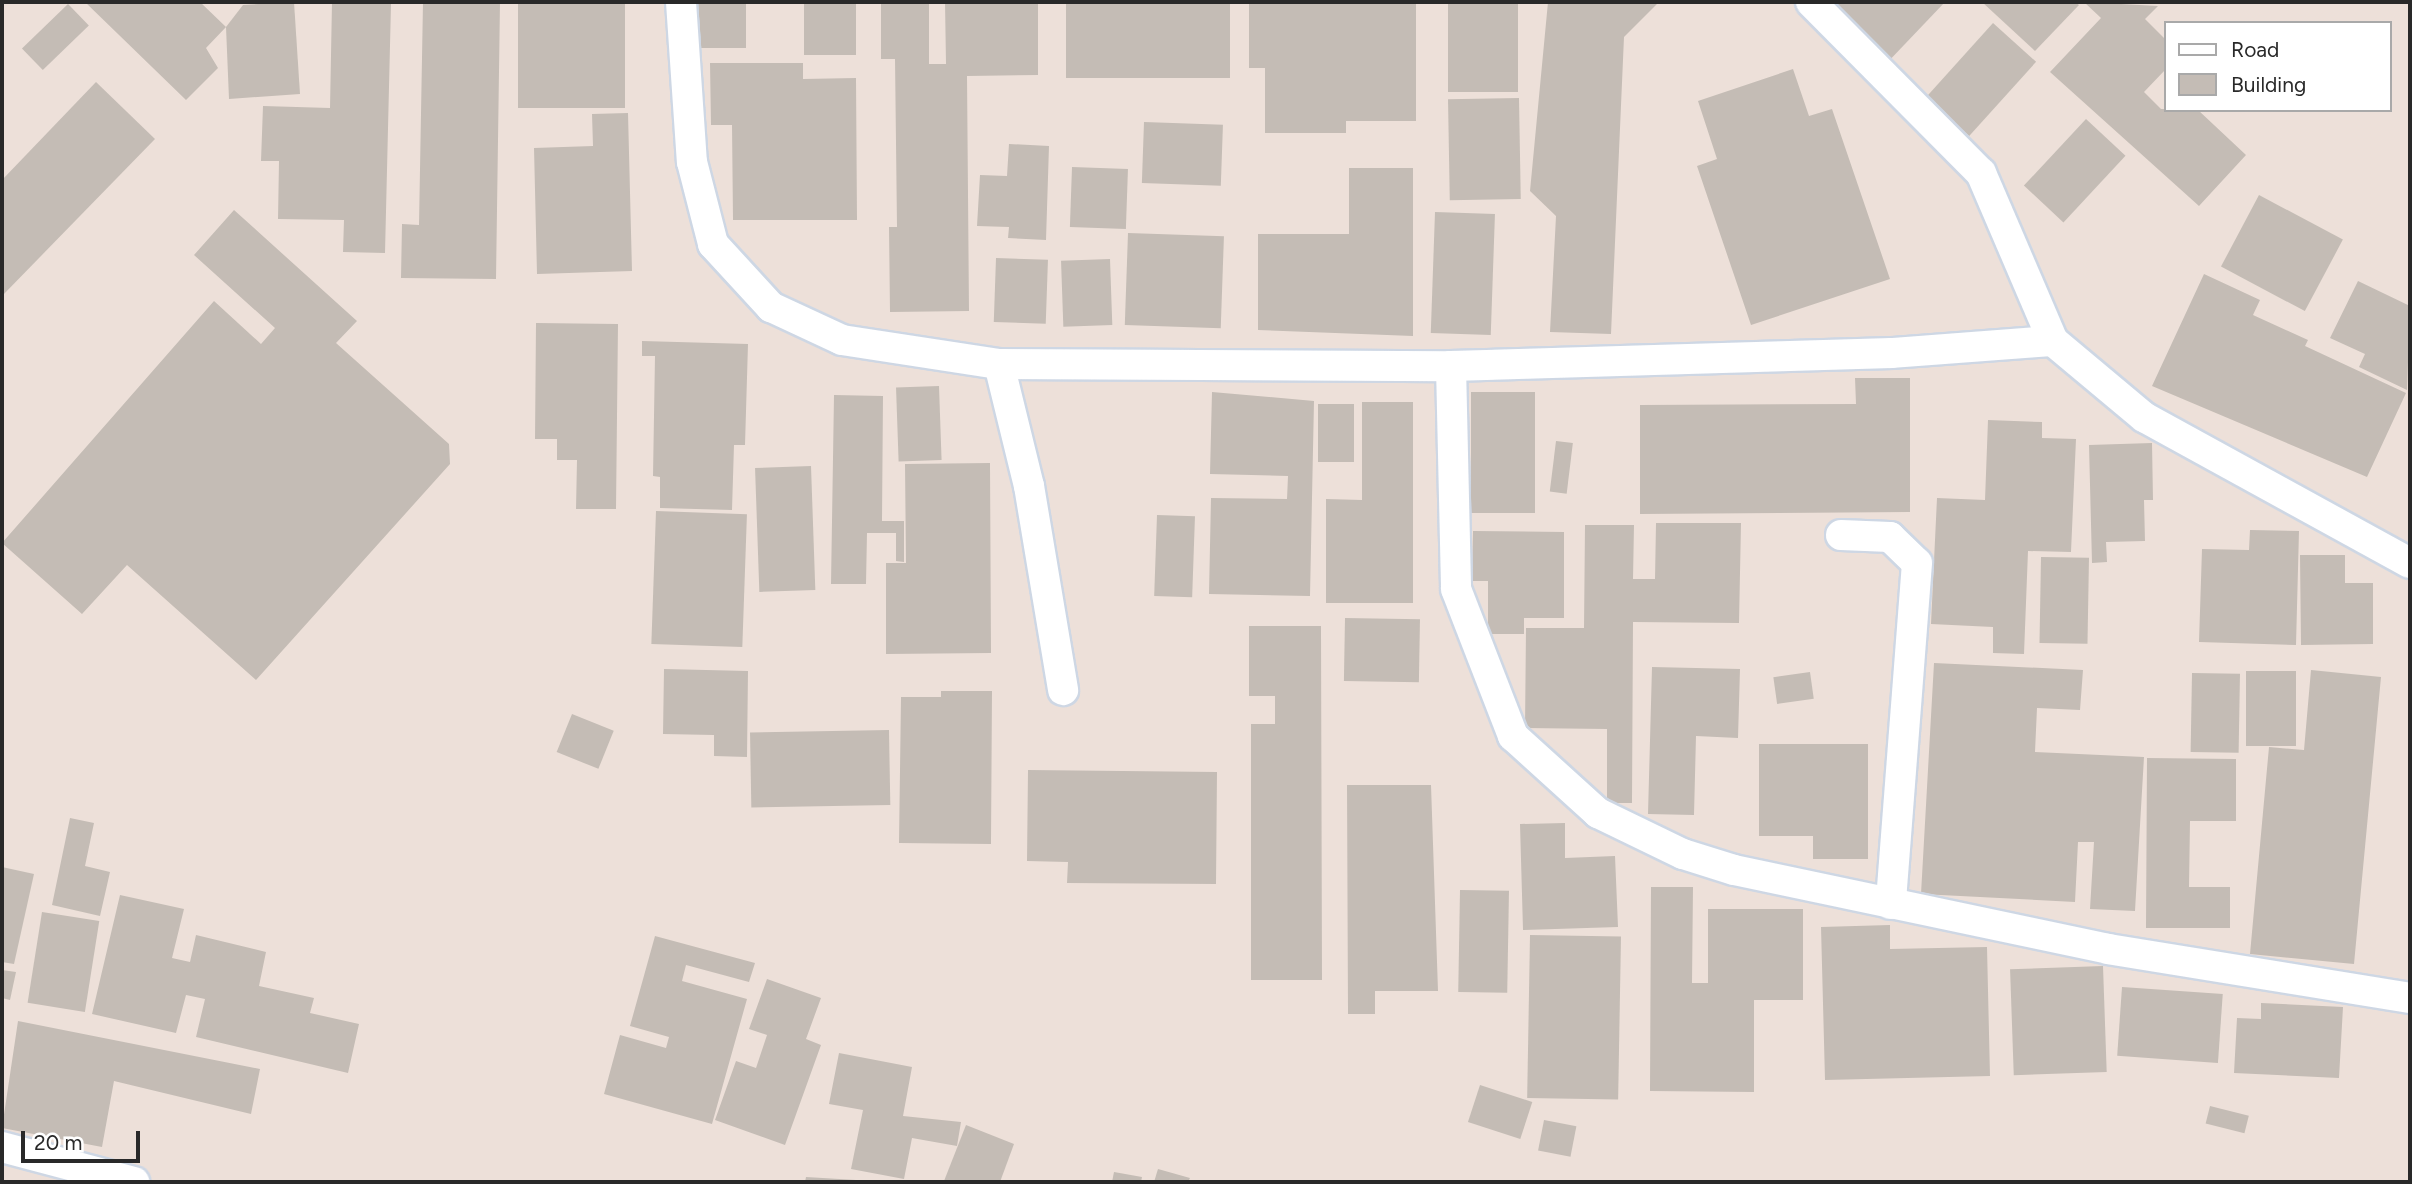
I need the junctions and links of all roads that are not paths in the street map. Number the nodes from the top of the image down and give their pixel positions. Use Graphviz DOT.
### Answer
graph roads {
  1 [pos="681,2"];
  2 [pos="1811,2"];
  3 [pos="2053,341"];
  4 [pos="999,364"];
  5 [pos="1451,366"];
  6 [pos="1842,535"];
  7 [pos="2410,563"];
  8 [pos="1063,690"];
  9 [pos="1891,904"];
  10 [pos="2410,998"];
  11 [pos="2,1147"];
  12 [pos="134,1182"];
  1 -- 4 [label="street"];
  2 -- 3 [label="street"];
  3 -- 5 [label="street"];
  3 -- 7 [label="street"];
  4 -- 5 [label="street"];
  4 -- 8 [label="street"];
  5 -- 9 [label="street"];
  6 -- 9 [label="street"];
  9 -- 10 [label="street"];
  11 -- 12 [label="street"];
}
